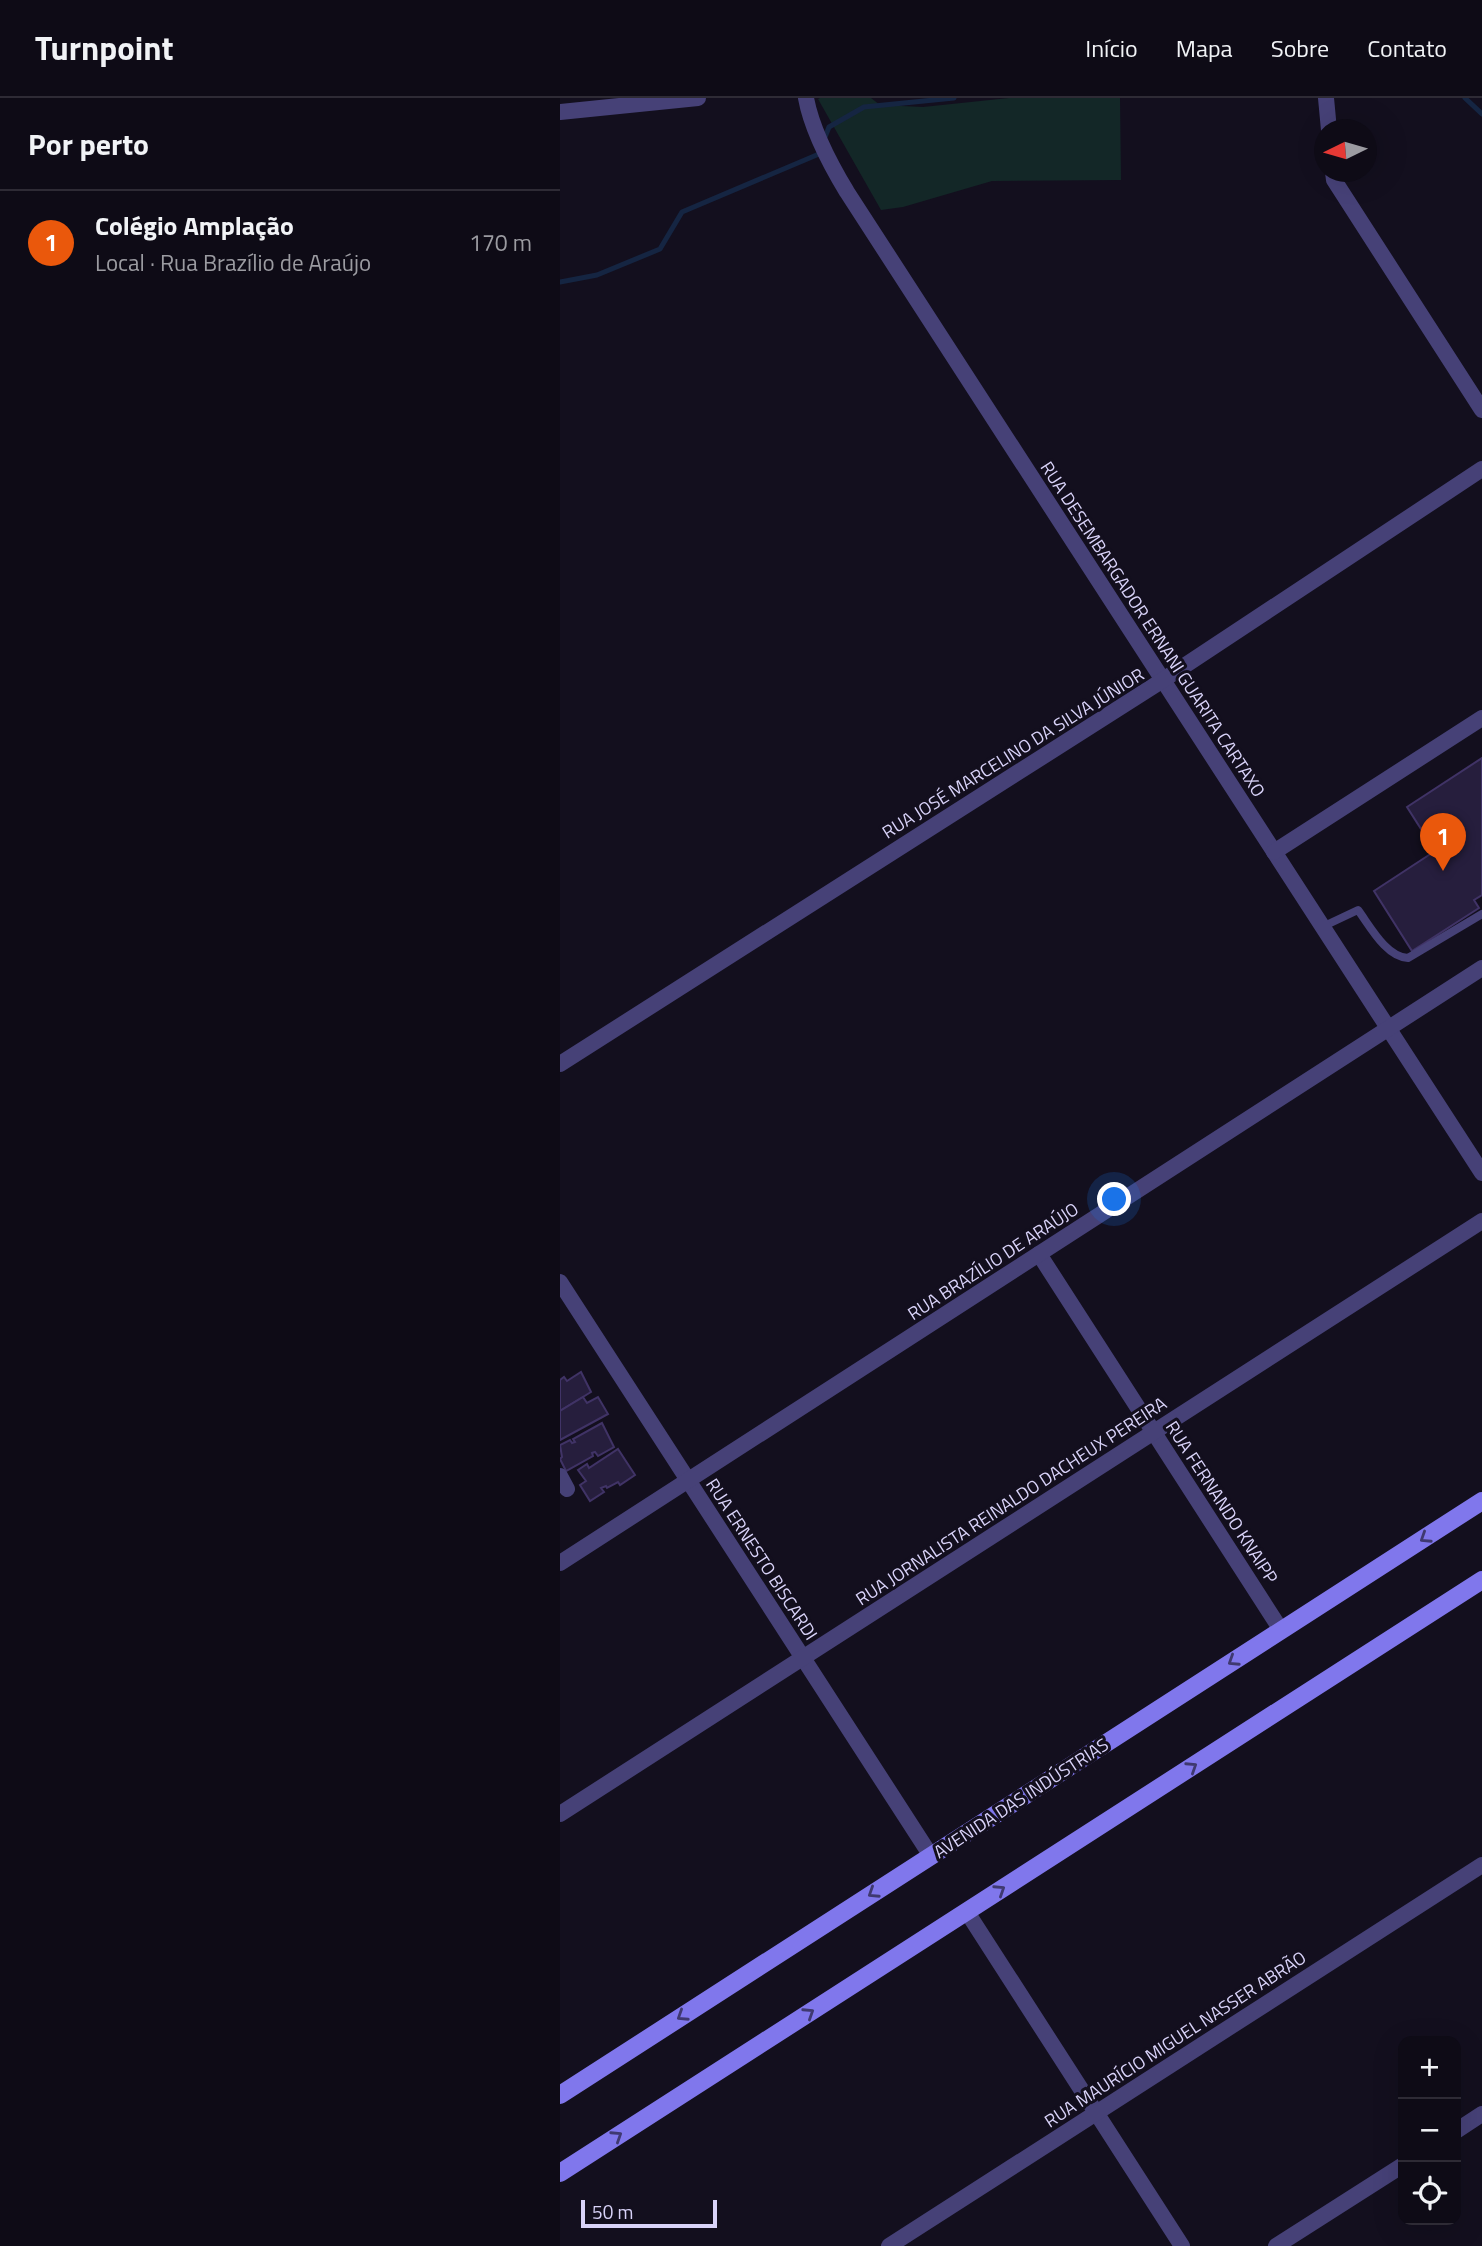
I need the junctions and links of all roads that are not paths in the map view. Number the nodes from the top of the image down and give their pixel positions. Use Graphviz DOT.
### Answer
graph roads {
  1 [pos="698,98"];
  2 [pos="806,98"];
  3 [pos="1326,98"];
  4 [pos="560,112"];
  5 [pos="1328,119"];
  6 [pos="1335,182"];
  7 [pos="1482,410"];
  8 [pos="1482,469"];
  9 [pos="1163,680"];
  10 [pos="1482,718"];
  11 [pos="1274,852"];
  12 [pos="1482,914"];
  13 [pos="1322,927"];
  14 [pos="1482,968"];
  15 [pos="1388,1029"];
  16 [pos="560,1064"];
  17 [pos="1482,1173"];
  18 [pos="1482,1221"];
  19 [pos="1039,1254"];
  20 [pos="560,1282"];
  21 [pos="1154,1432"];
  22 [pos="688,1480"];
  23 [pos="1482,1501"];
  24 [pos="560,1563"];
  25 [pos="1482,1580"];
  26 [pos="1281,1630"];
  27 [pos="803,1658"];
  28 [pos="560,1814"];
  29 [pos="931,1856"];
  30 [pos="1482,1865"];
  31 [pos="967,1912"];
  32 [pos="560,2095"];
  33 [pos="1097,2113"];
  34 [pos="1482,2114"];
  35 [pos="1461,2128"];
  36 [pos="1398,2168"];
  37 [pos="560,2173"];
  38 [pos="889,2246"];
  39 [pos="1182,2246"];
  40 [pos="1276,2246"];
  1 -- 4 [label="street"];
  2 -- 9 [label="street, RUA DESEMBARGADOR ERNANI GUARITA CARTAXO"];
  3 -- 5 [label="street"];
  6 -- 7 [label="street"];
  8 -- 9 [label="street, RUA JOSÉ MARCELINO DA SILVA JÚNIOR"];
  9 -- 11 [label="street, RUA DESEMBARGADOR ERNANI GUARITA CARTAXO"];
  9 -- 16 [label="street, RUA JOSÉ MARCELINO DA SILVA JÚNIOR"];
  10 -- 11 [label="street"];
  11 -- 13 [label="street, RUA DESEMBARGADOR ERNANI GUARITA CARTAXO"];
  12 -- 13 [label="lane"];
  13 -- 15 [label="street, RUA DESEMBARGADOR ERNANI GUARITA CARTAXO"];
  14 -- 15 [label="street, RUA BRAZÍLIO DE ARAÚJO"];
  15 -- 17 [label="street, RUA DESEMBARGADOR ERNANI GUARITA CARTAXO"];
  15 -- 19 [label="street, RUA BRAZÍLIO DE ARAÚJO"];
  18 -- 21 [label="street, RUA JORNALISTA REINALDO DACHEUX PEREIRA"];
  19 -- 21 [label="street, RUA FERNANDO KNAIPP"];
  19 -- 22 [label="street, RUA BRAZÍLIO DE ARAÚJO"];
  20 -- 22 [label="street, RUA ERNESTO BISCARDI"];
  21 -- 26 [label="street, RUA FERNANDO KNAIPP"];
  21 -- 27 [label="street, RUA JORNALISTA REINALDO DACHEUX PEREIRA"];
  22 -- 24 [label="street, RUA BRAZÍLIO DE ARAÚJO"];
  22 -- 27 [label="street, RUA ERNESTO BISCARDI"];
  23 -- 26 [label="main road, AVENIDA DAS INDÚSTRIAS, one-way"];
  31 -- 25 [label="main road, one-way"];
  26 -- 29 [label="main road, AVENIDA DAS INDÚSTRIAS, one-way"];
  27 -- 28 [label="street, RUA JORNALISTA REINALDO DACHEUX PEREIRA"];
  27 -- 29 [label="street, RUA ERNESTO BISCARDI"];
  29 -- 32 [label="main road, AVENIDA DAS INDÚSTRIAS, one-way"];
  30 -- 33 [label="street, RUA MAURÍCIO MIGUEL NASSER ABRÃO"];
  31 -- 33 [label="street"];
  37 -- 31 [label="main road, one-way"];
  33 -- 38 [label="street, RUA MAURÍCIO MIGUEL NASSER ABRÃO"];
  33 -- 39 [label="street"];
  34 -- 35 [label="street"];
  36 -- 40 [label="street"];
}
